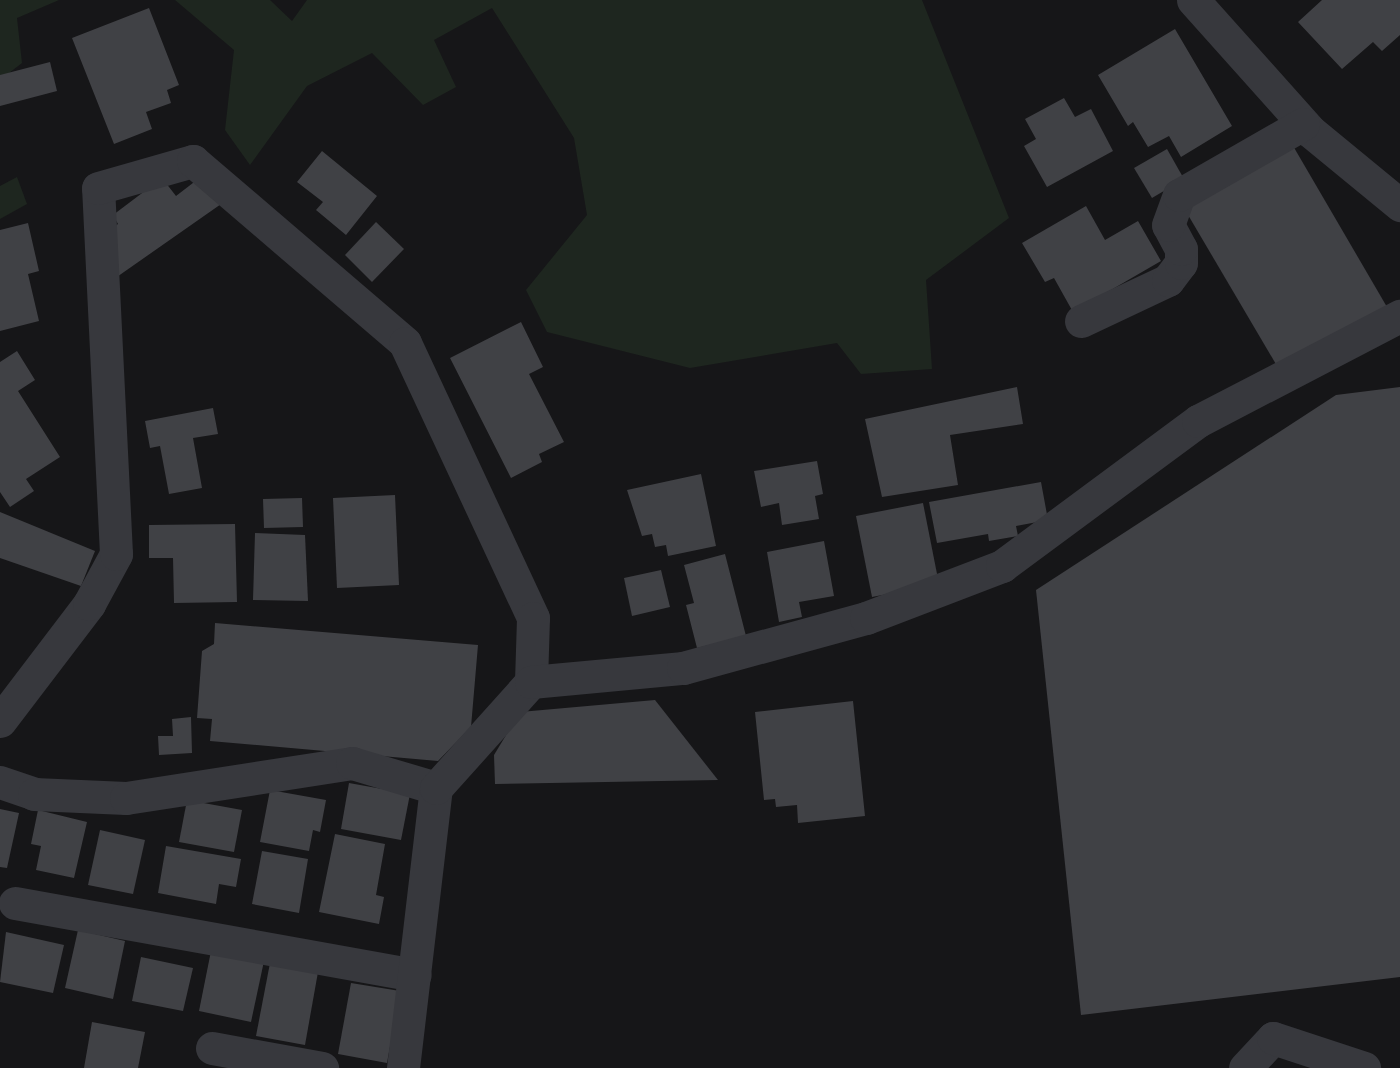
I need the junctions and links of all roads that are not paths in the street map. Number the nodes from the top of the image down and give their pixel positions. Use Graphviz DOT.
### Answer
graph roads {
  1 [pos="1193,0"];
  2 [pos="1303,124"];
  3 [pos="1400,205"];
  4 [pos="1400,316"];
  5 [pos="1081,321"];
  6 [pos="531,682"];
  7 [pos="0,721"];
  8 [pos="0,782"];
  9 [pos="436,788"];
  10 [pos="15,903"];
  11 [pos="415,975"];
  12 [pos="212,1048"];
  13 [pos="322,1068"];
  14 [pos="403,1068"];
  15 [pos="1245,1068"];
  16 [pos="1364,1068"];
  1 -- 2 [label="street"];
  2 -- 3 [label="street"];
  2 -- 5 [label="street"];
  4 -- 6 [label="street"];
  6 -- 7 [label="street"];
  6 -- 9 [label="street"];
  8 -- 9 [label="street"];
  9 -- 11 [label="street"];
  10 -- 11 [label="street"];
  11 -- 14 [label="street"];
  12 -- 13 [label="street"];
  15 -- 16 [label="street"];
}
